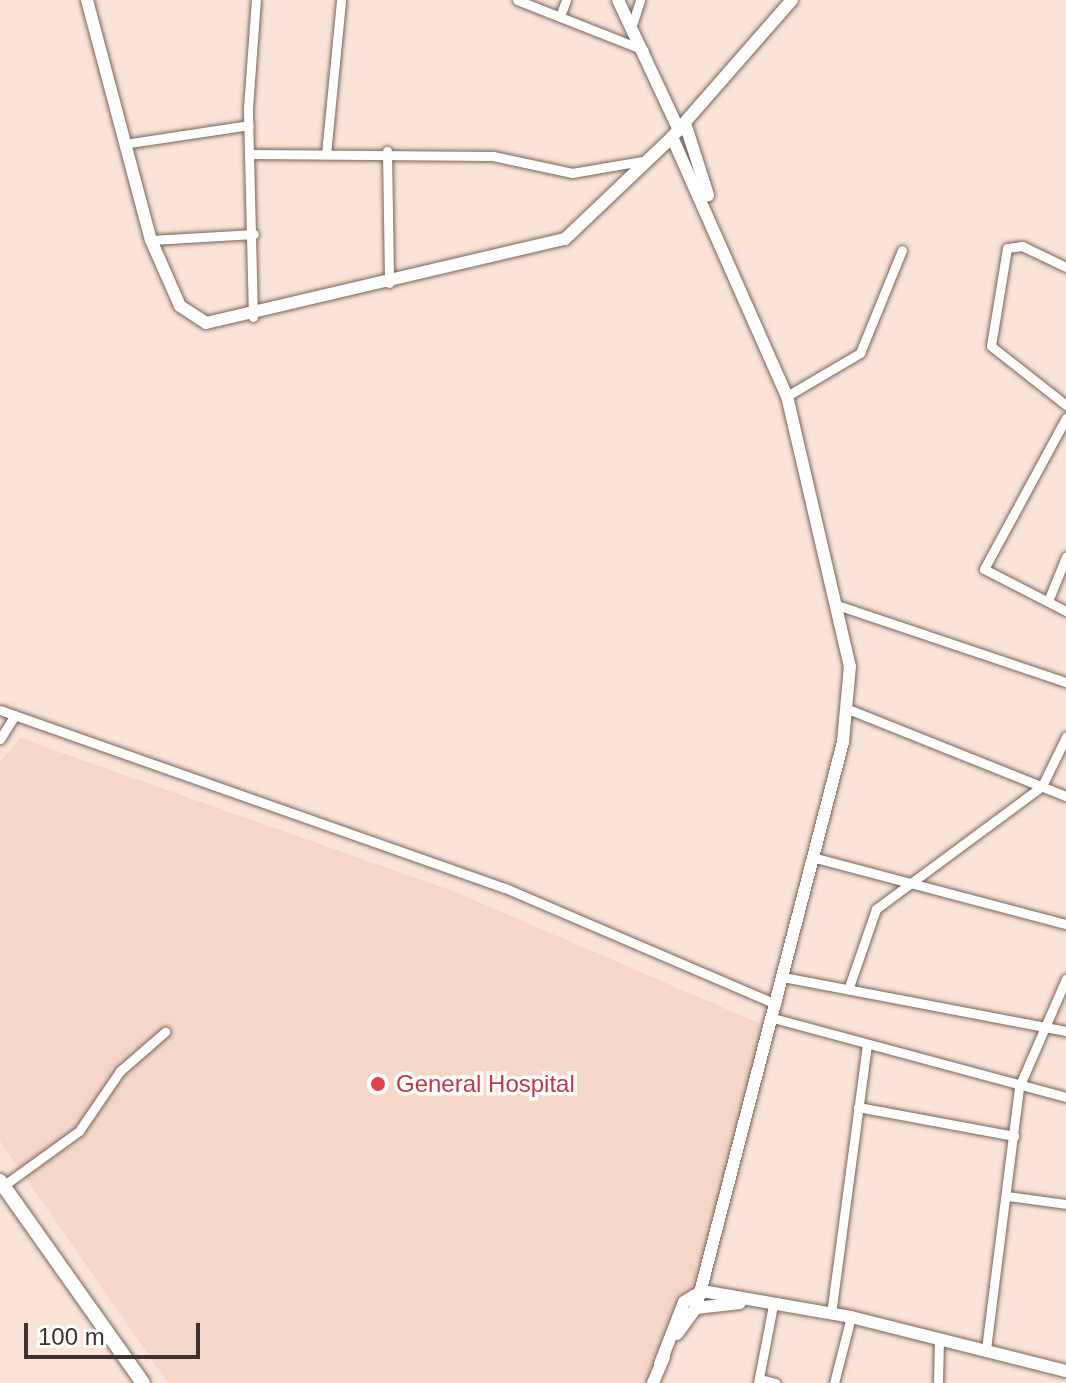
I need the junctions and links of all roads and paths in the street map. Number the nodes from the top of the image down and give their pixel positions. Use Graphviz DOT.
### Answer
graph roads {
  1 [pos="87,0"];
  2 [pos="256,0"];
  3 [pos="341,0"];
  4 [pos="517,0"];
  5 [pos="566,0"];
  6 [pos="618,0"];
  7 [pos="640,0"];
  8 [pos="792,0"];
  9 [pos="560,16"];
  10 [pos="633,22"];
  11 [pos="648,51"];
  12 [pos="249,125"];
  13 [pos="679,130"];
  14 [pos="124,144"];
  15 [pos="387,151"];
  16 [pos="251,154"];
  17 [pos="326,154"];
  18 [pos="650,159"];
  19 [pos="719,233"];
  20 [pos="254,234"];
  21 [pos="151,240"];
  22 [pos="902,250"];
  23 [pos="1066,267"];
  24 [pos="389,283"];
  25 [pos="253,317"];
  26 [pos="787,396"];
  27 [pos="1066,405"];
  28 [pos="1066,418"];
  29 [pos="1066,557"];
  30 [pos="1048,601"];
  31 [pos="840,606"];
  32 [pos="1066,611"];
  33 [pos="1066,682"];
  34 [pos="848,709"];
  35 [pos="0,710"];
  36 [pos="15,715"];
  37 [pos="1066,737"];
  38 [pos="0,739"];
  39 [pos="1042,786"];
  40 [pos="1066,796"];
  41 [pos="812,857"];
  42 [pos="913,882"];
  43 [pos="1066,924"];
  44 [pos="783,977"];
  45 [pos="1066,979"];
  46 [pos="849,987"];
  47 [pos="776,1004"];
  48 [pos="773,1018"];
  49 [pos="1044,1026"];
  50 [pos="1066,1031"];
  51 [pos="165,1032"];
  52 [pos="867,1045"];
  53 [pos="1019,1087"];
  54 [pos="1066,1097"];
  55 [pos="858,1107"];
  56 [pos="1014,1136"];
  57 [pos="2,1184"];
  58 [pos="1007,1196"];
  59 [pos="1066,1204"];
  60 [pos="695,1292"];
  61 [pos="755,1302"];
  62 [pos="773,1305"];
  63 [pos="696,1308"];
  64 [pos="831,1314"];
  65 [pos="851,1317"];
  66 [pos="939,1338"];
  67 [pos="986,1349"];
  68 [pos="660,1364"];
  69 [pos="1066,1371"];
  70 [pos="759,1381"];
  71 [pos="143,1383"];
  72 [pos="653,1383"];
  73 [pos="775,1383"];
  74 [pos="834,1383"];
  75 [pos="938,1383"];
  1 -- 14 [label="street"];
  2 -- 12 [label="street"];
  3 -- 17 [label="street"];
  4 -- 9 [label="street"];
  5 -- 9 [label="street"];
  6 -- 10 [label="street"];
  7 -- 10 [label="street"];
  8 -- 13 [label="street"];
  9 -- 11 [label="street"];
  10 -- 11 [label="street"];
  11 -- 13 [label="street"];
  12 -- 14 [label="street"];
  12 -- 16 [label="street"];
  13 -- 18 [label="street"];
  13 -- 19 [label="street"];
  13 -- 19 [label="street"];
  14 -- 21 [label="street"];
  15 -- 17 [label="street"];
  15 -- 18 [label="street"];
  15 -- 24 [label="street"];
  16 -- 17 [label="street"];
  16 -- 20 [label="street"];
  18 -- 24 [label="street"];
  19 -- 26 [label="street"];
  20 -- 21 [label="street"];
  20 -- 25 [label="street"];
  21 -- 25 [label="street"];
  22 -- 26 [label="street"];
  23 -- 27 [label="street"];
  24 -- 25 [label="street"];
  26 -- 31 [label="street"];
  28 -- 30 [label="street"];
  29 -- 30 [label="street"];
  30 -- 32 [label="street"];
  31 -- 33 [label="street"];
  31 -- 34 [label="street"];
  34 -- 39 [label="street"];
  34 -- 41 [label="street"];
  35 -- 36 [label="street"];
  36 -- 38 [label="street"];
  36 -- 47 [label="street"];
  37 -- 39 [label="street"];
  39 -- 40 [label="street"];
  39 -- 42 [label="street"];
  41 -- 42 [label="street"];
  41 -- 44 [label="street"];
  42 -- 43 [label="street"];
  42 -- 46 [label="street"];
  44 -- 46 [label="street"];
  44 -- 47 [label="street"];
  45 -- 49 [label="street"];
  46 -- 49 [label="street"];
  47 -- 48 [label="street"];
  48 -- 52 [label="street"];
  48 -- 60 [label="street"];
  49 -- 50 [label="street"];
  49 -- 53 [label="street"];
  51 -- 57 [label="street"];
  52 -- 53 [label="street"];
  52 -- 55 [label="street"];
  53 -- 54 [label="street"];
  53 -- 56 [label="street"];
  55 -- 56 [label="street"];
  55 -- 64 [label="street"];
  56 -- 58 [label="street"];
  57 -- 71 [label="main road"];
  58 -- 59 [label="street"];
  58 -- 67 [label="street"];
  60 -- 61 [label="street"];
  60 -- 63 [label="street"];
  60 -- 68 [label="street"];
  61 -- 62 [label="street"];
  61 -- 63 [label="street"];
  62 -- 64 [label="street"];
  62 -- 70 [label="street"];
  63 -- 68 [label="street"];
  64 -- 65 [label="street"];
  65 -- 66 [label="street"];
  65 -- 74 [label="street"];
  66 -- 67 [label="street"];
  66 -- 75 [label="street"];
  67 -- 69 [label="street"];
  68 -- 72 [label="street"];
  70 -- 73 [label="street"];
}
